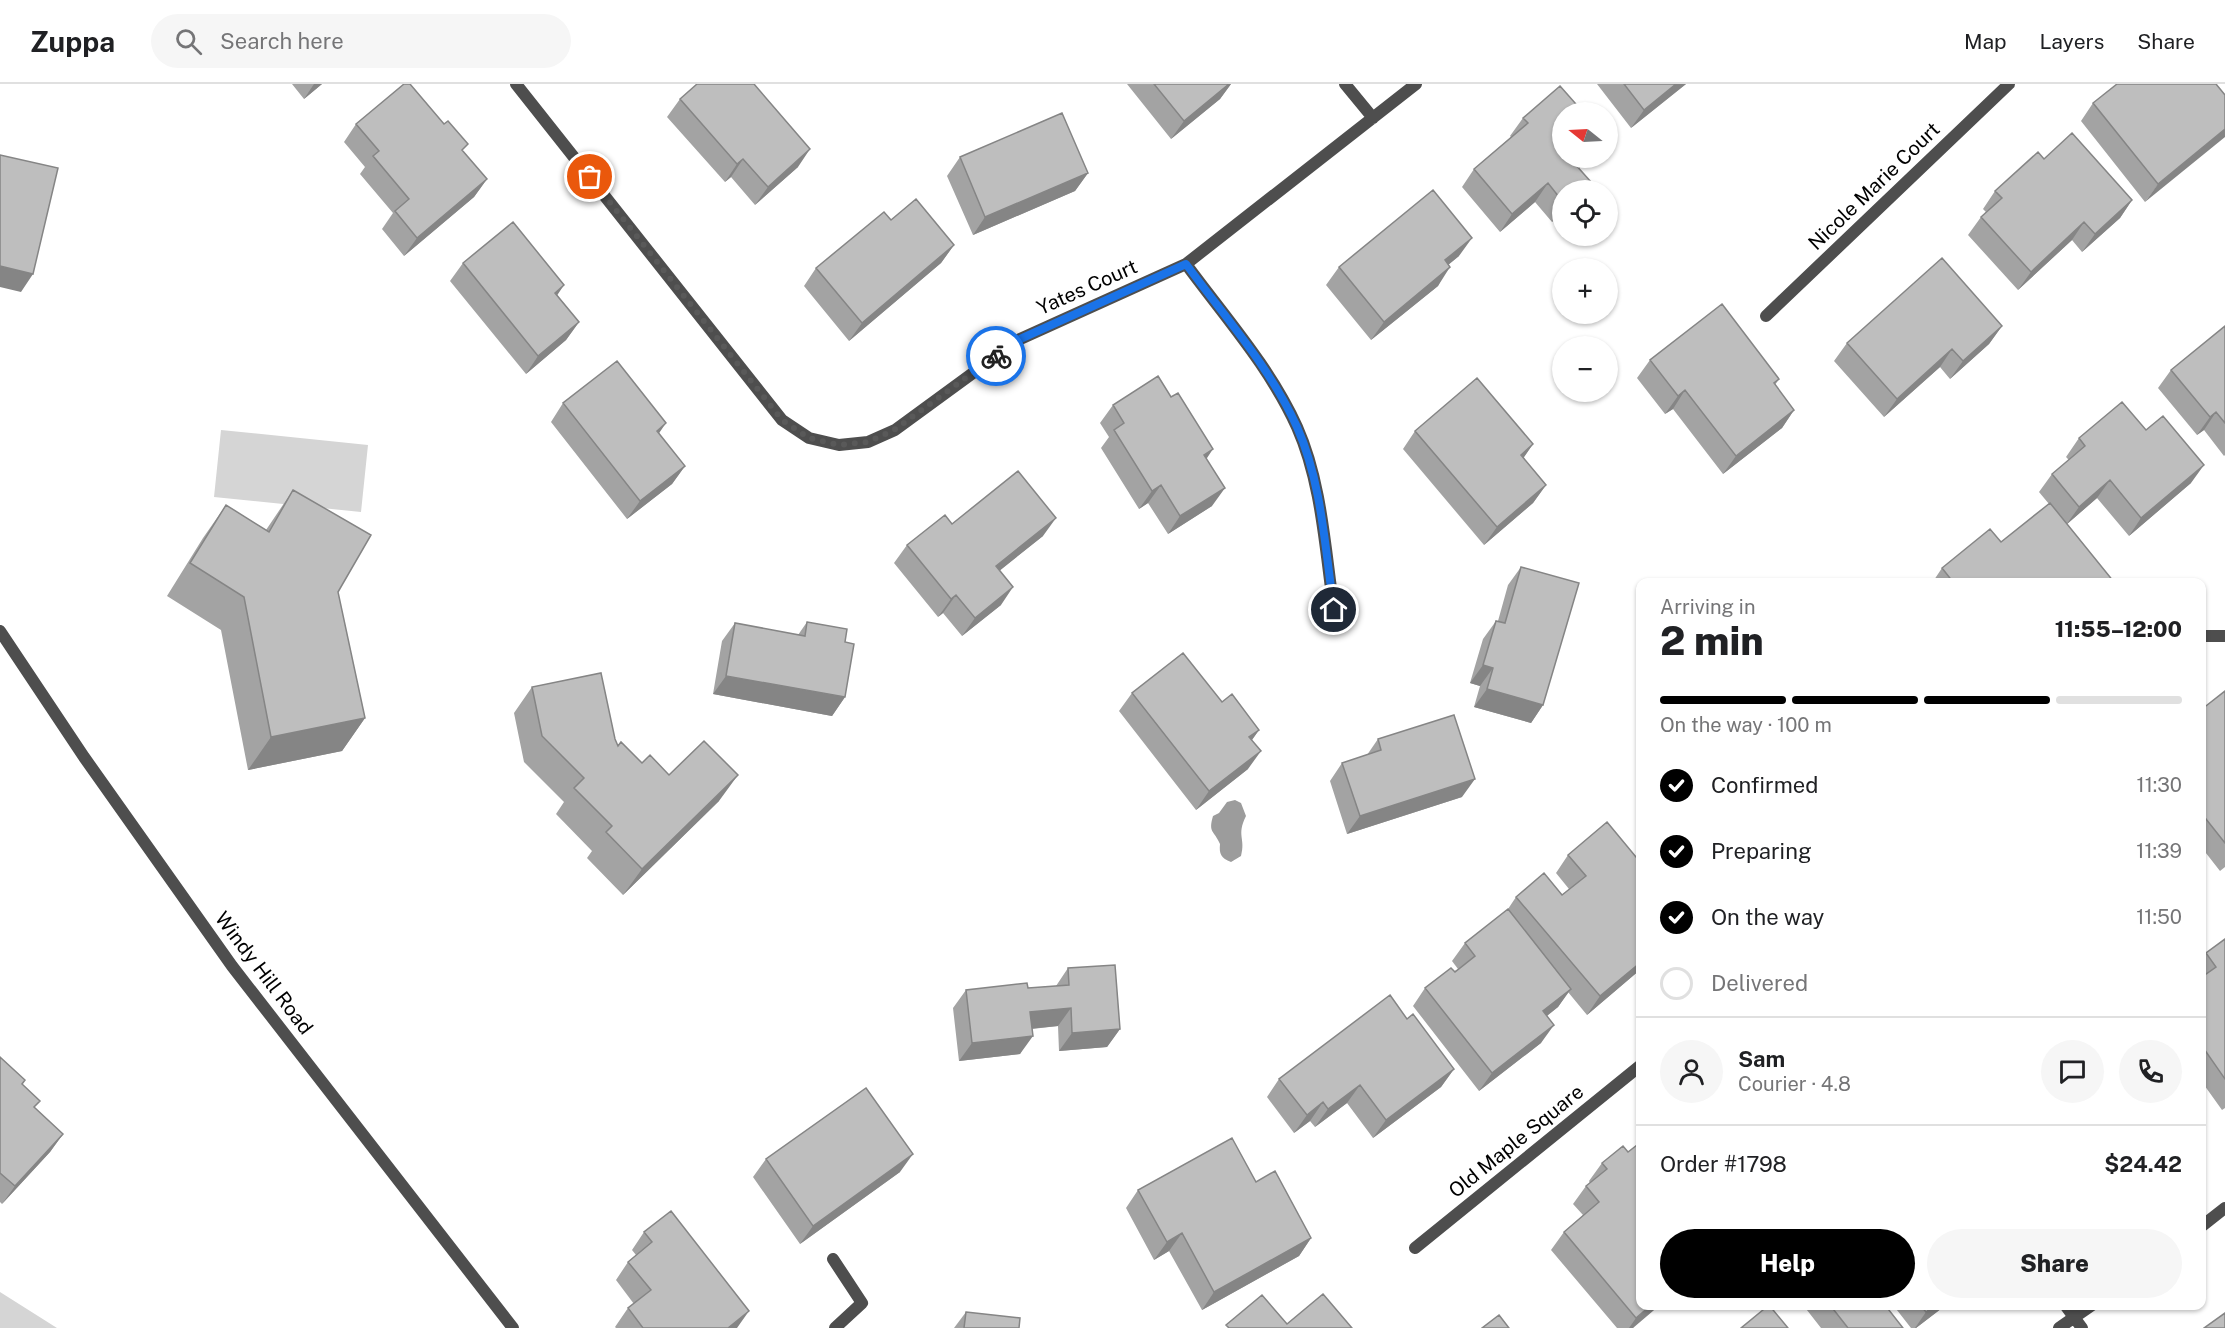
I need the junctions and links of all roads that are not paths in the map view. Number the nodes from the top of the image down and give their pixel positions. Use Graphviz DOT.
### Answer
graph roads {
  1 [pos="516,84"];
  2 [pos="1346,84"];
  3 [pos="1416,84"];
  4 [pos="2009,84"];
  5 [pos="1373,118"];
  6 [pos="1186,264"];
  7 [pos="1766,316"];
  8 [pos="1334,610"];
  9 [pos="0,631"];
  10 [pos="2206,636"];
  11 [pos="2225,636"];
  12 [pos="1636,1069"];
  13 [pos="2225,1208"];
  14 [pos="2206,1223"];
  15 [pos="1415,1248"];
  16 [pos="833,1259"];
  17 [pos="2069,1310"];
  18 [pos="2088,1310"];
  19 [pos="2078,1323"];
  20 [pos="513,1328"];
  21 [pos="835,1328"];
  22 [pos="2059,1328"];
  1 -- 6 [label="street, Yates Court"];
  2 -- 5 [label="street"];
  3 -- 5 [label="street, Yates Court"];
  4 -- 7 [label="street, Nicole Marie Court"];
  5 -- 6 [label="street, Yates Court"];
  6 -- 8 [label="street"];
  9 -- 20 [label="street, Windy Hill Road"];
  10 -- 11 [label="street"];
  12 -- 15 [label="street, Old Maple Square"];
  13 -- 14 [label="street"];
  16 -- 21 [label="street"];
  17 -- 19 [label="street"];
  18 -- 19 [label="street"];
  19 -- 22 [label="street"];
}
